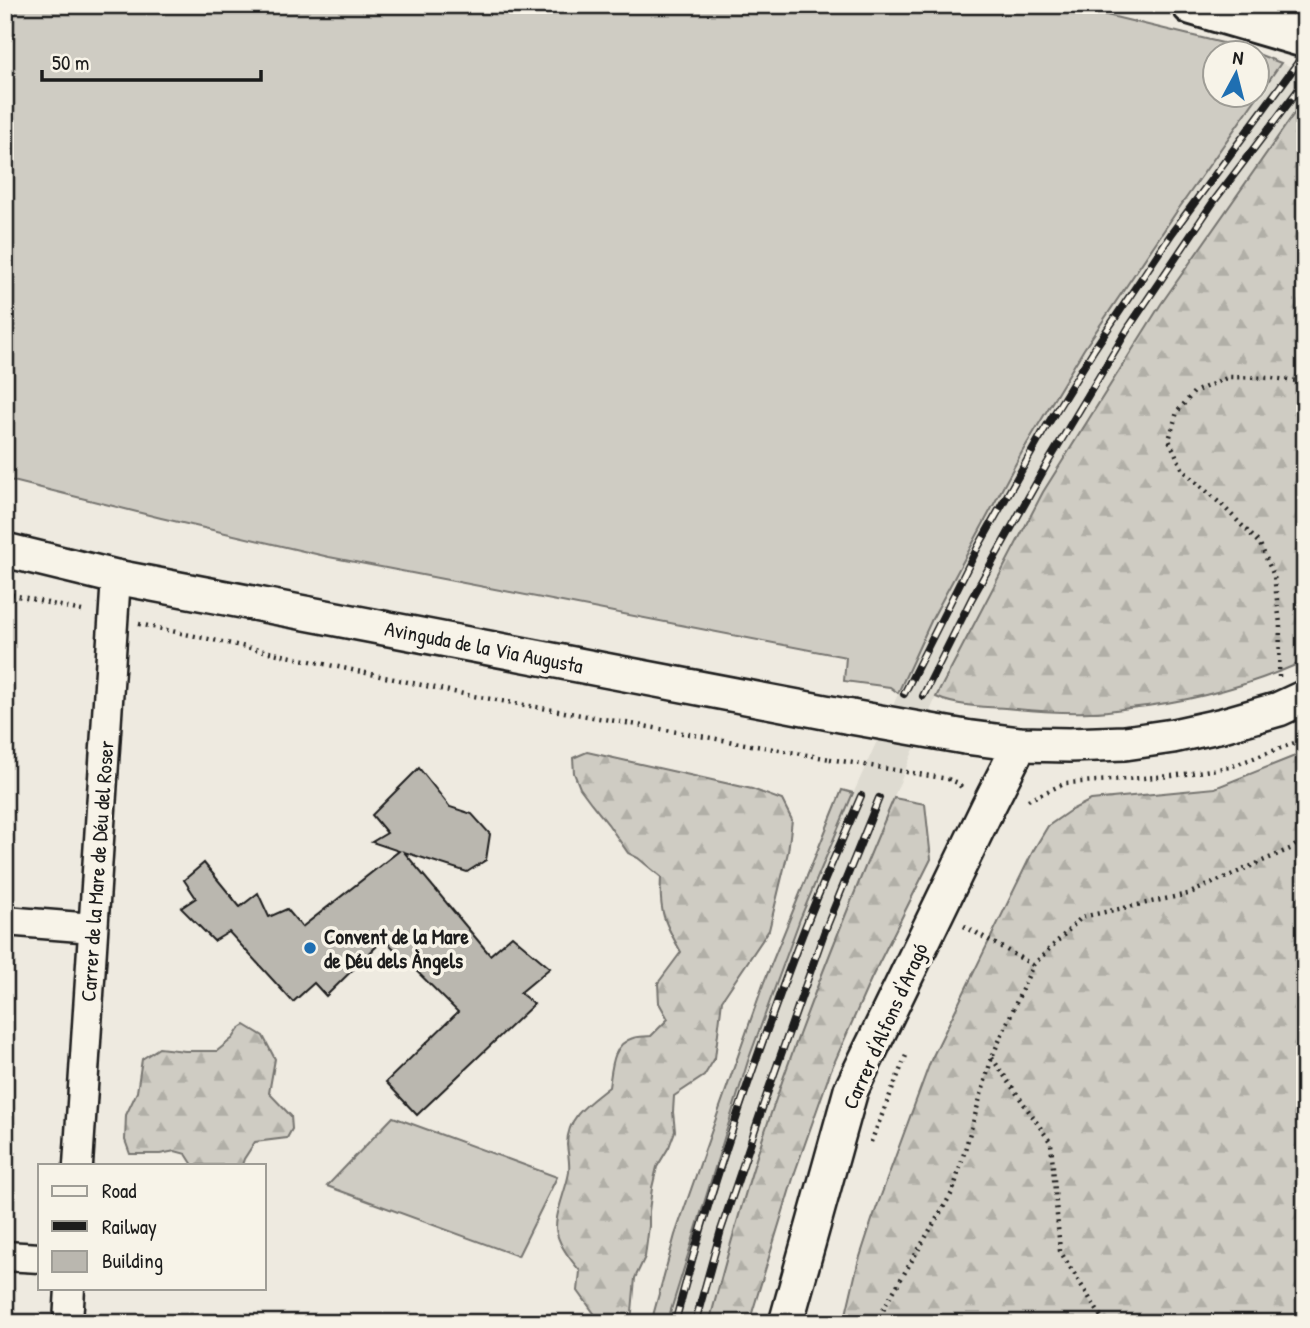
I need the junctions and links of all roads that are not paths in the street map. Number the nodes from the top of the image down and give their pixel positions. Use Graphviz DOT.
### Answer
graph roads {
  1 [pos="1192,5"];
  2 [pos="1285,5"];
  3 [pos="1305,12"];
  4 [pos="1305,38"];
  5 [pos="5,550"];
  6 [pos="116,577"];
  7 [pos="1292,703"];
  8 [pos="1020,744"];
  9 [pos="5,921"];
  10 [pos="93,928"];
  11 [pos="78,1164"];
  12 [pos="5,1256"];
  13 [pos="38,1258"];
  14 [pos="70,1290"];
  15 [pos="68,1323"];
  16 [pos="786,1323"];
  1 -- 4 [label="highway"];
  2 -- 3 [label="highway"];
  5 -- 6 [label="street, Avinguda de la Via Augusta"];
  6 -- 8 [label="street, Avinguda de la Via Augusta, bridge"];
  6 -- 10 [label="street, Carrer de la Mare de Déu del Roser"];
  7 -- 8 [label="street"];
  8 -- 16 [label="street, Carrer d'Alfons d'Aragó"];
  9 -- 10 [label="street"];
  10 -- 11 [label="street, Carrer de la Mare de Déu del Roser"];
  12 -- 13 [label="street"];
  14 -- 15 [label="street"];
}
